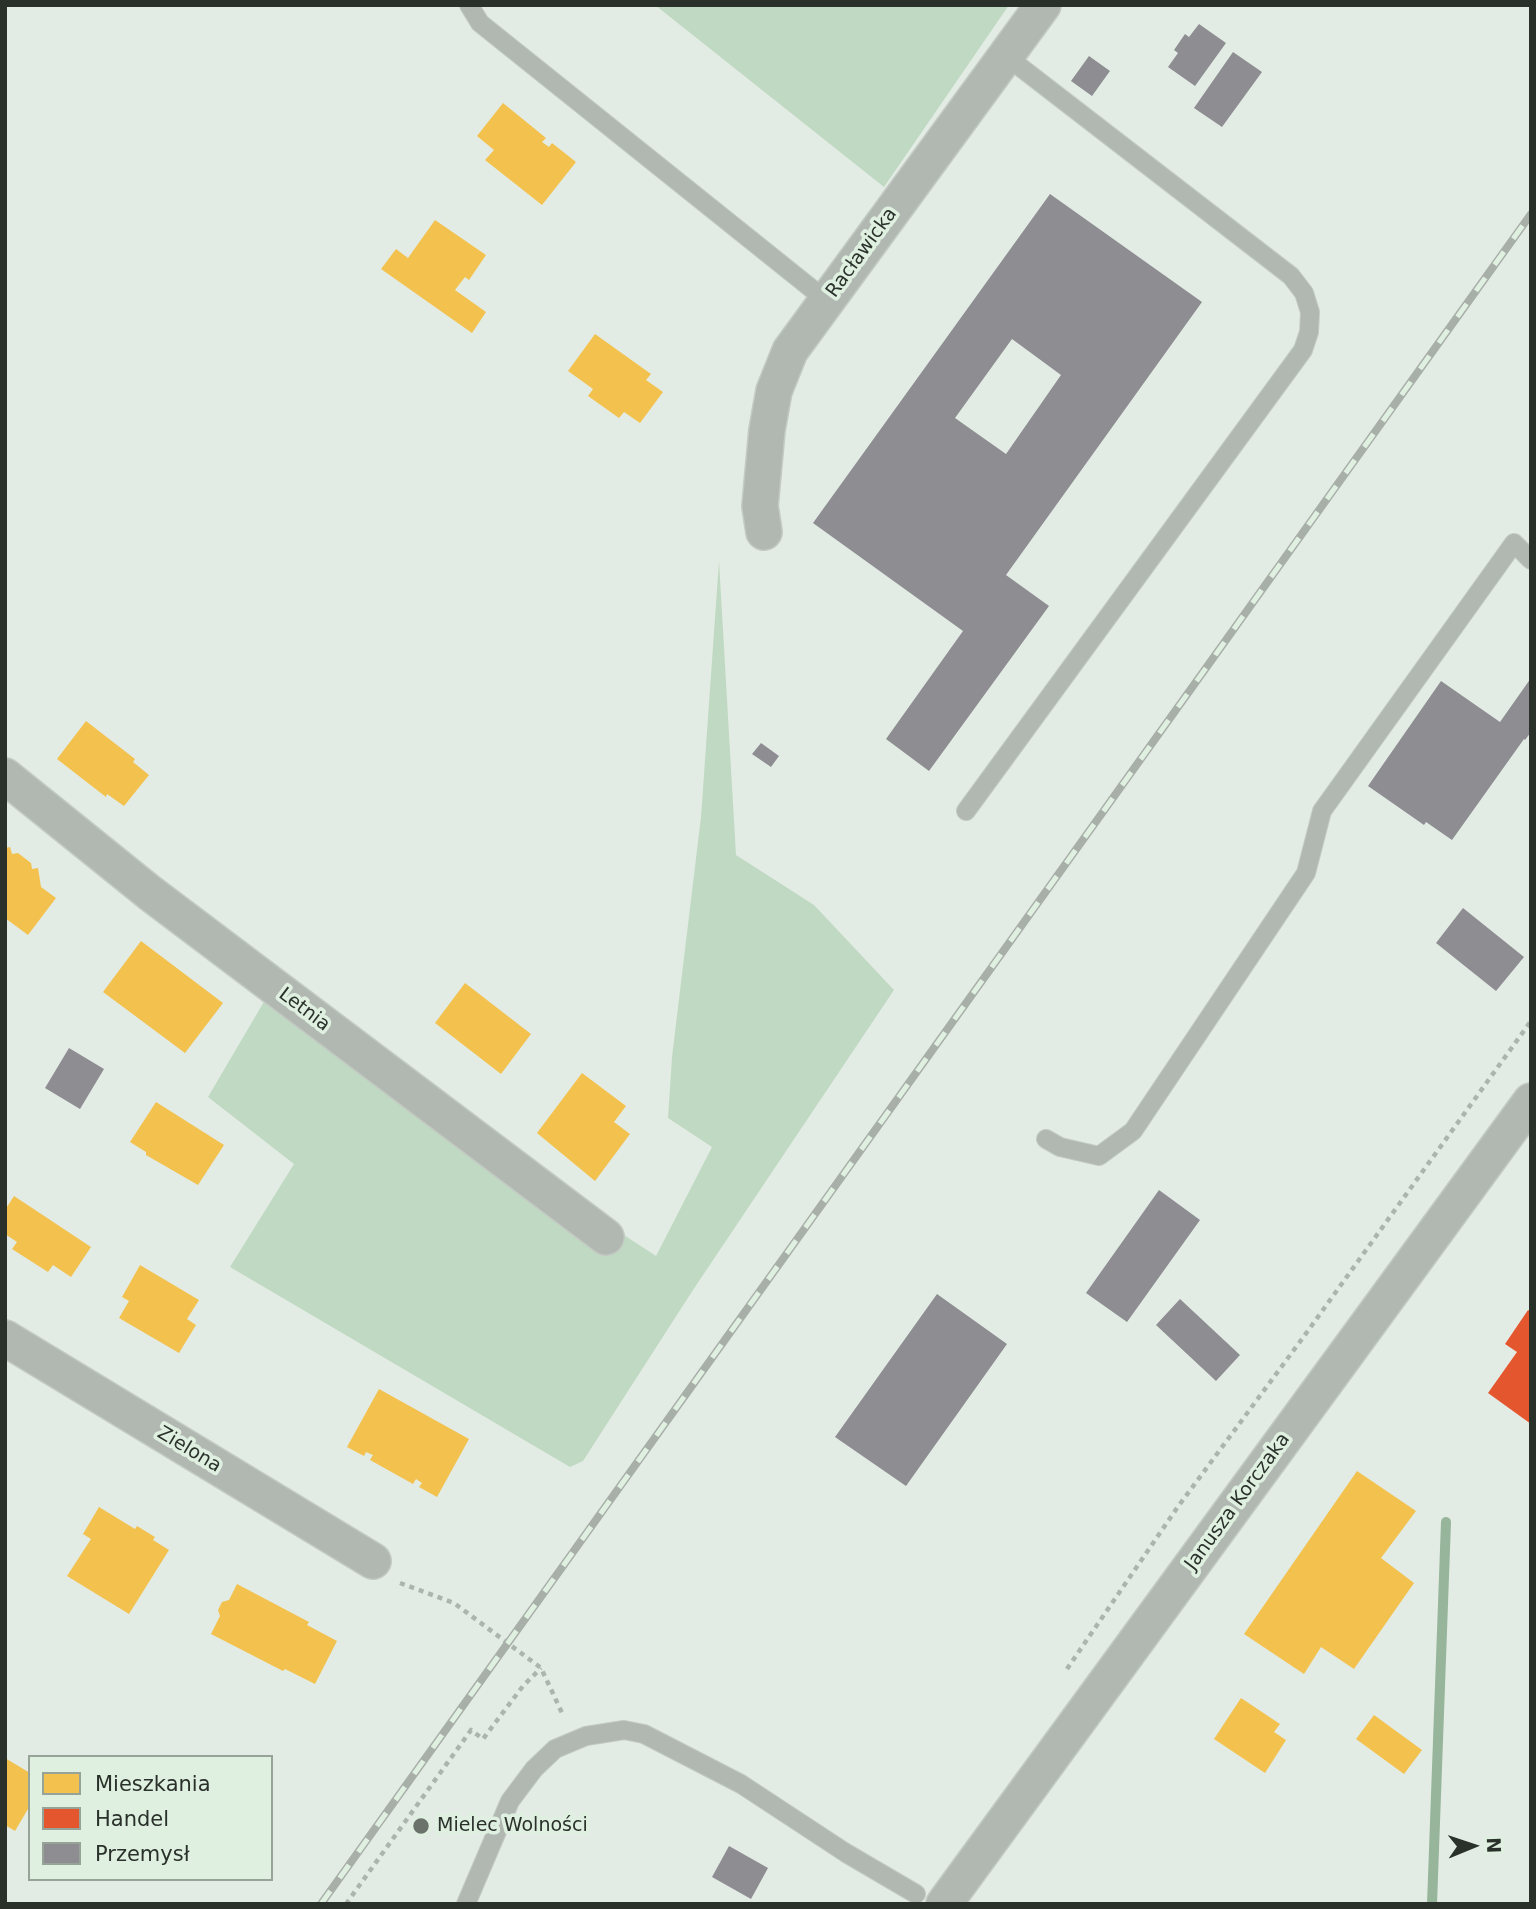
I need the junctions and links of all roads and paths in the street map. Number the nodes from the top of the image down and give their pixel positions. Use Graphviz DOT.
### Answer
graph roads {
  1 [pos="469,5"];
  2 [pos="1042,5"];
  3 [pos="1006,56"];
  4 [pos="827,301"];
  5 [pos="764,532"];
  6 [pos="1531,560"];
  7 [pos="5,776"];
  8 [pos="966,811"];
  9 [pos="1531,1021"];
  10 [pos="1531,1101"];
  11 [pos="1046,1139"];
  12 [pos="606,1237"];
  13 [pos="5,1338"];
  14 [pos="373,1561"];
  15 [pos="541,1668"];
  16 [pos="1059,1680"];
  17 [pos="624,1730"];
  18 [pos="938,1901"];
  19 [pos="346,1904"];
  20 [pos="466,1904"];
  1 -- 4 [label="lane"];
  2 -- 3 [label="street, Racławicka"];
  3 -- 4 [label="street, Racławicka"];
  3 -- 8 [label="lane"];
  4 -- 5 [label="street, Racławicka"];
  6 -- 11 [label="lane"];
  7 -- 12 [label="street, Letnia"];
  9 -- 16 [label="path"];
  10 -- 18 [label="street, Janusza Korczaka"];
  13 -- 14 [label="street, Zielona"];
  14 -- 15 [label="path"];
  15 -- 17 [label="path"];
  15 -- 19 [label="path"];
  17 -- 18 [label="lane"];
  17 -- 20 [label="lane"];
}
